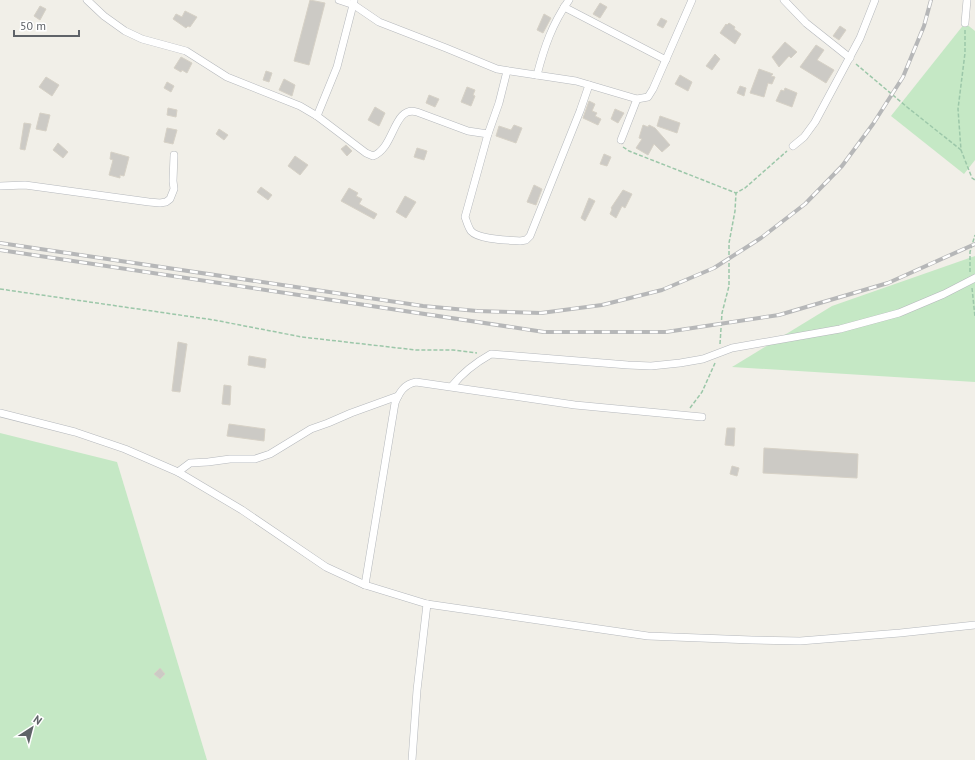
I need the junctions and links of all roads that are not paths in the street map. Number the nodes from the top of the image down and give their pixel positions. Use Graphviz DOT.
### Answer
graph roads {
  1 [pos="87,0"];
  2 [pos="339,0"];
  3 [pos="569,0"];
  4 [pos="692,0"];
  5 [pos="784,0"];
  6 [pos="875,0"];
  7 [pos="967,0"];
  8 [pos="354,2"];
  9 [pos="564,7"];
  10 [pos="965,23"];
  11 [pos="850,58"];
  12 [pos="666,60"];
  13 [pos="507,71"];
  14 [pos="537,75"];
  15 [pos="589,85"];
  16 [pos="637,99"];
  17 [pos="317,116"];
  18 [pos="488,134"];
  19 [pos="621,140"];
  20 [pos="792,146"];
  21 [pos="174,155"];
  22 [pos="0,186"];
  23 [pos="975,278"];
  24 [pos="452,386"];
  25 [pos="398,396"];
  26 [pos="0,413"];
  27 [pos="702,417"];
  28 [pos="178,472"];
  29 [pos="366,585"];
  30 [pos="427,604"];
  31 [pos="975,625"];
  32 [pos="412,760"];
  1 -- 17 [label="street"];
  2 -- 8 [label="street"];
  3 -- 9 [label="street"];
  4 -- 12 [label="street"];
  5 -- 11 [label="street"];
  6 -- 11 [label="street"];
  7 -- 10 [label="street"];
  8 -- 13 [label="street"];
  8 -- 17 [label="street"];
  9 -- 12 [label="street"];
  9 -- 14 [label="street"];
  11 -- 20 [label="street"];
  12 -- 16 [label="street"];
  13 -- 14 [label="street"];
  13 -- 18 [label="street"];
  14 -- 15 [label="street"];
  15 -- 16 [label="street"];
  15 -- 18 [label="street"];
  16 -- 19 [label="street"];
  17 -- 18 [label="street"];
  21 -- 22 [label="street"];
  23 -- 24 [label="street"];
  24 -- 25 [label="street"];
  24 -- 27 [label="street"];
  25 -- 28 [label="street"];
  25 -- 29 [label="street"];
  26 -- 28 [label="street"];
  28 -- 29 [label="street"];
  29 -- 30 [label="street"];
  30 -- 31 [label="street"];
  30 -- 32 [label="street"];
}
